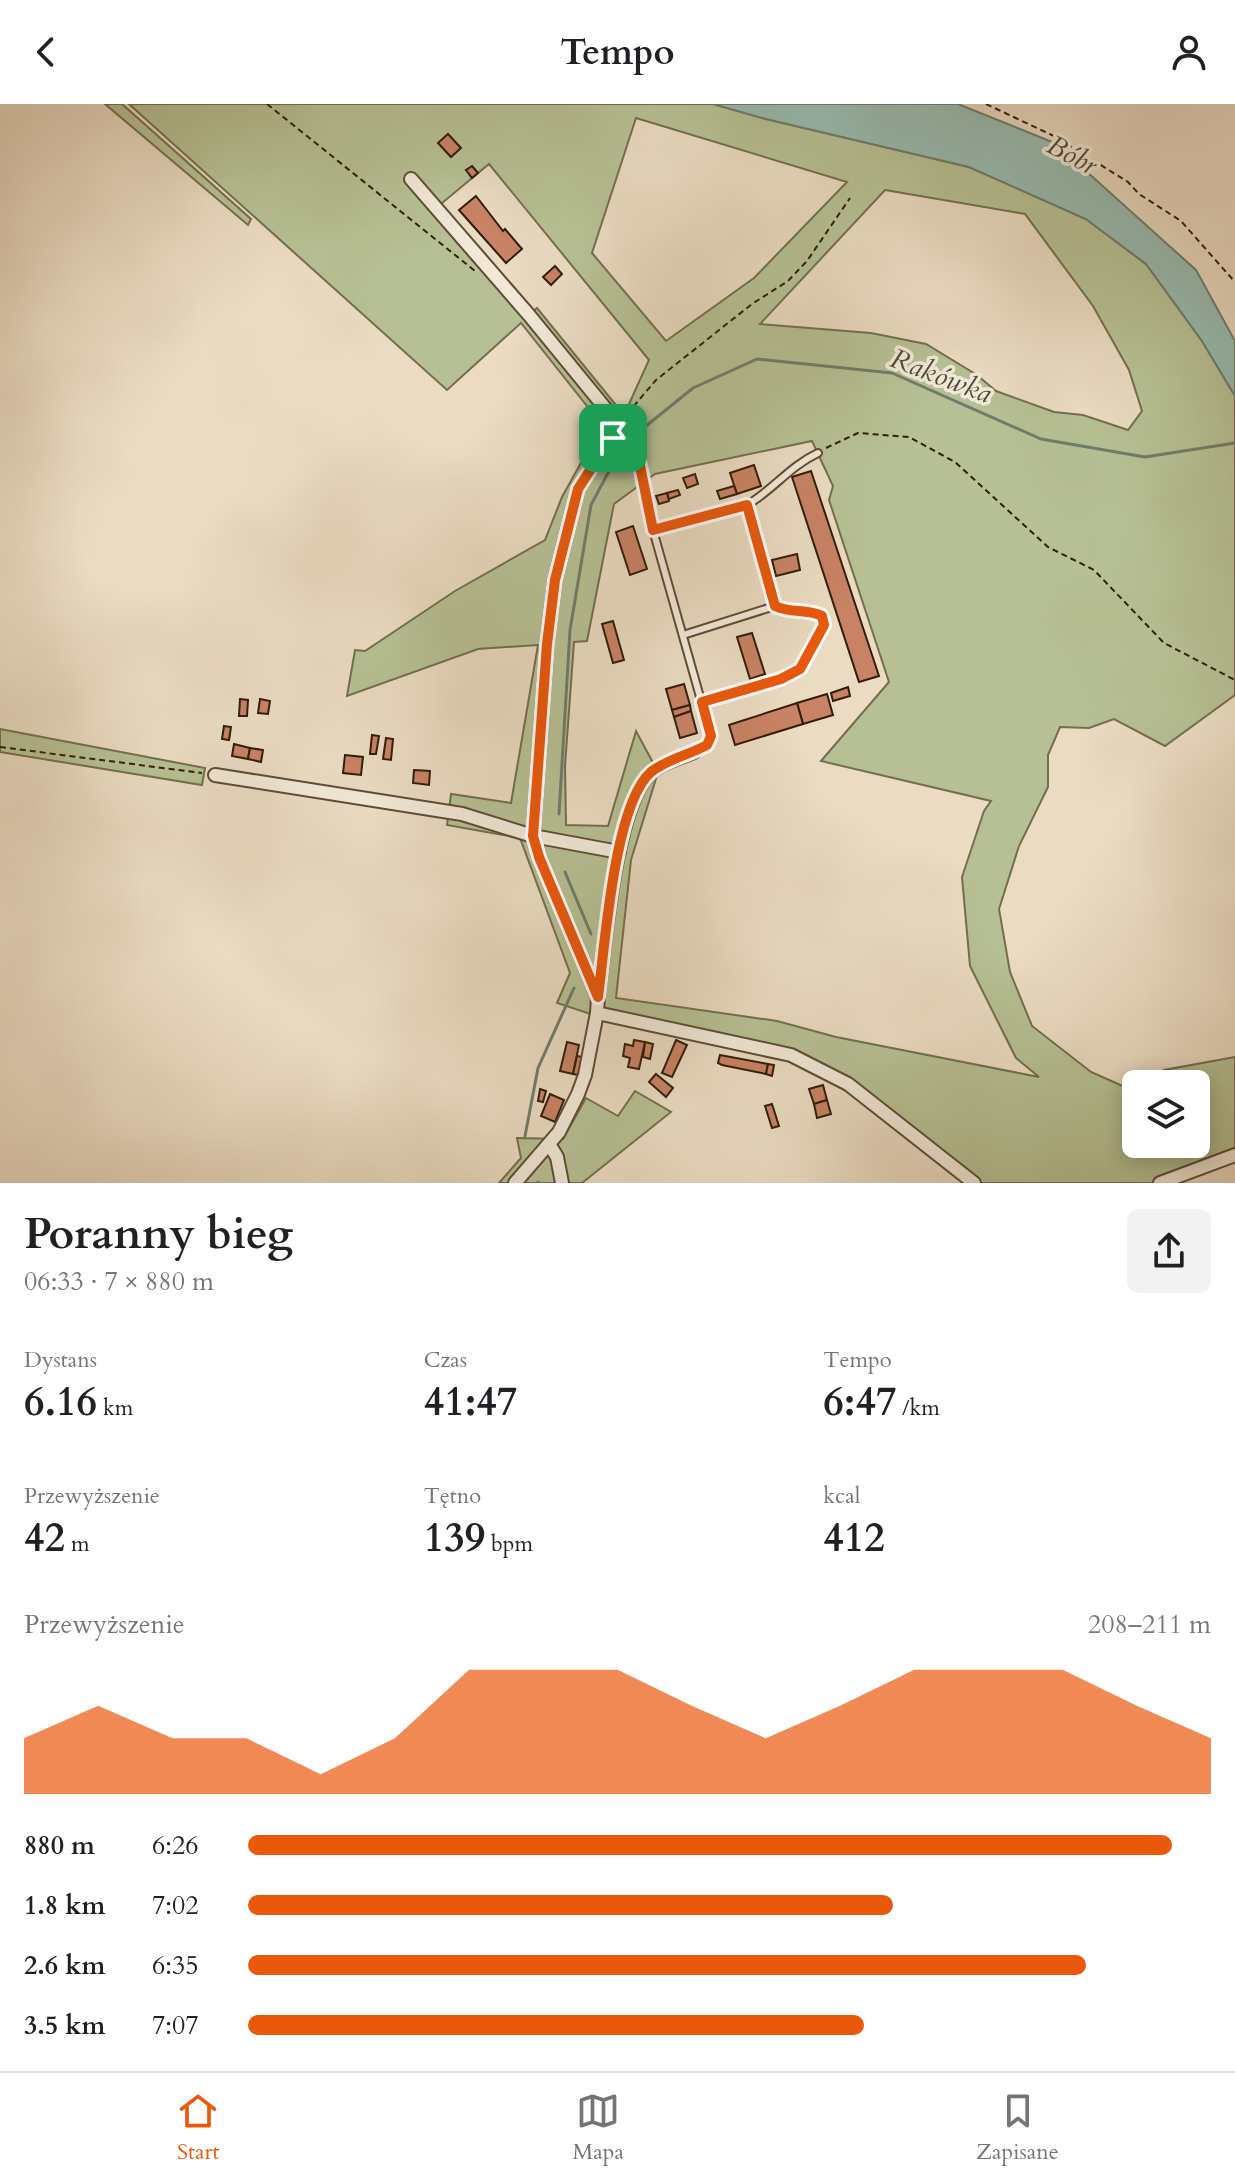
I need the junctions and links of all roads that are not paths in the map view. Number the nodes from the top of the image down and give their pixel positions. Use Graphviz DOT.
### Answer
graph roads {
  1 [pos="411,179"];
  2 [pos="619,425"];
  3 [pos="818,453"];
  4 [pos="747,505"];
  5 [pos="653,530"];
  6 [pos="775,606"];
  7 [pos="683,635"];
  8 [pos="702,702"];
  9 [pos="694,752"];
  10 [pos="215,775"];
  11 [pos="533,836"];
  12 [pos="619,852"];
  13 [pos="598,997"];
  14 [pos="597,1013"];
  15 [pos="549,1144"];
  16 [pos="1235,1155"];
  17 [pos="515,1183"];
  18 [pos="562,1183"];
  19 [pos="974,1183"];
  20 [pos="1160,1183"];
  1 -- 2 [label="street"];
  2 -- 5 [label="lane"];
  2 -- 11 [label="street"];
  3 -- 4 [label="lane"];
  4 -- 5 [label="lane"];
  4 -- 6 [label="lane"];
  5 -- 7 [label="lane"];
  6 -- 7 [label="lane"];
  6 -- 8 [label="lane"];
  7 -- 8 [label="lane"];
  8 -- 9 [label="lane"];
  9 -- 12 [label="street"];
  10 -- 11 [label="street"];
  11 -- 12 [label="street"];
  11 -- 13 [label="street"];
  12 -- 13 [label="street"];
  13 -- 14 [label="street"];
  14 -- 15 [label="street"];
  14 -- 19 [label="street"];
  15 -- 17 [label="street"];
  15 -- 18 [label="street"];
  16 -- 20 [label="street"];
}
